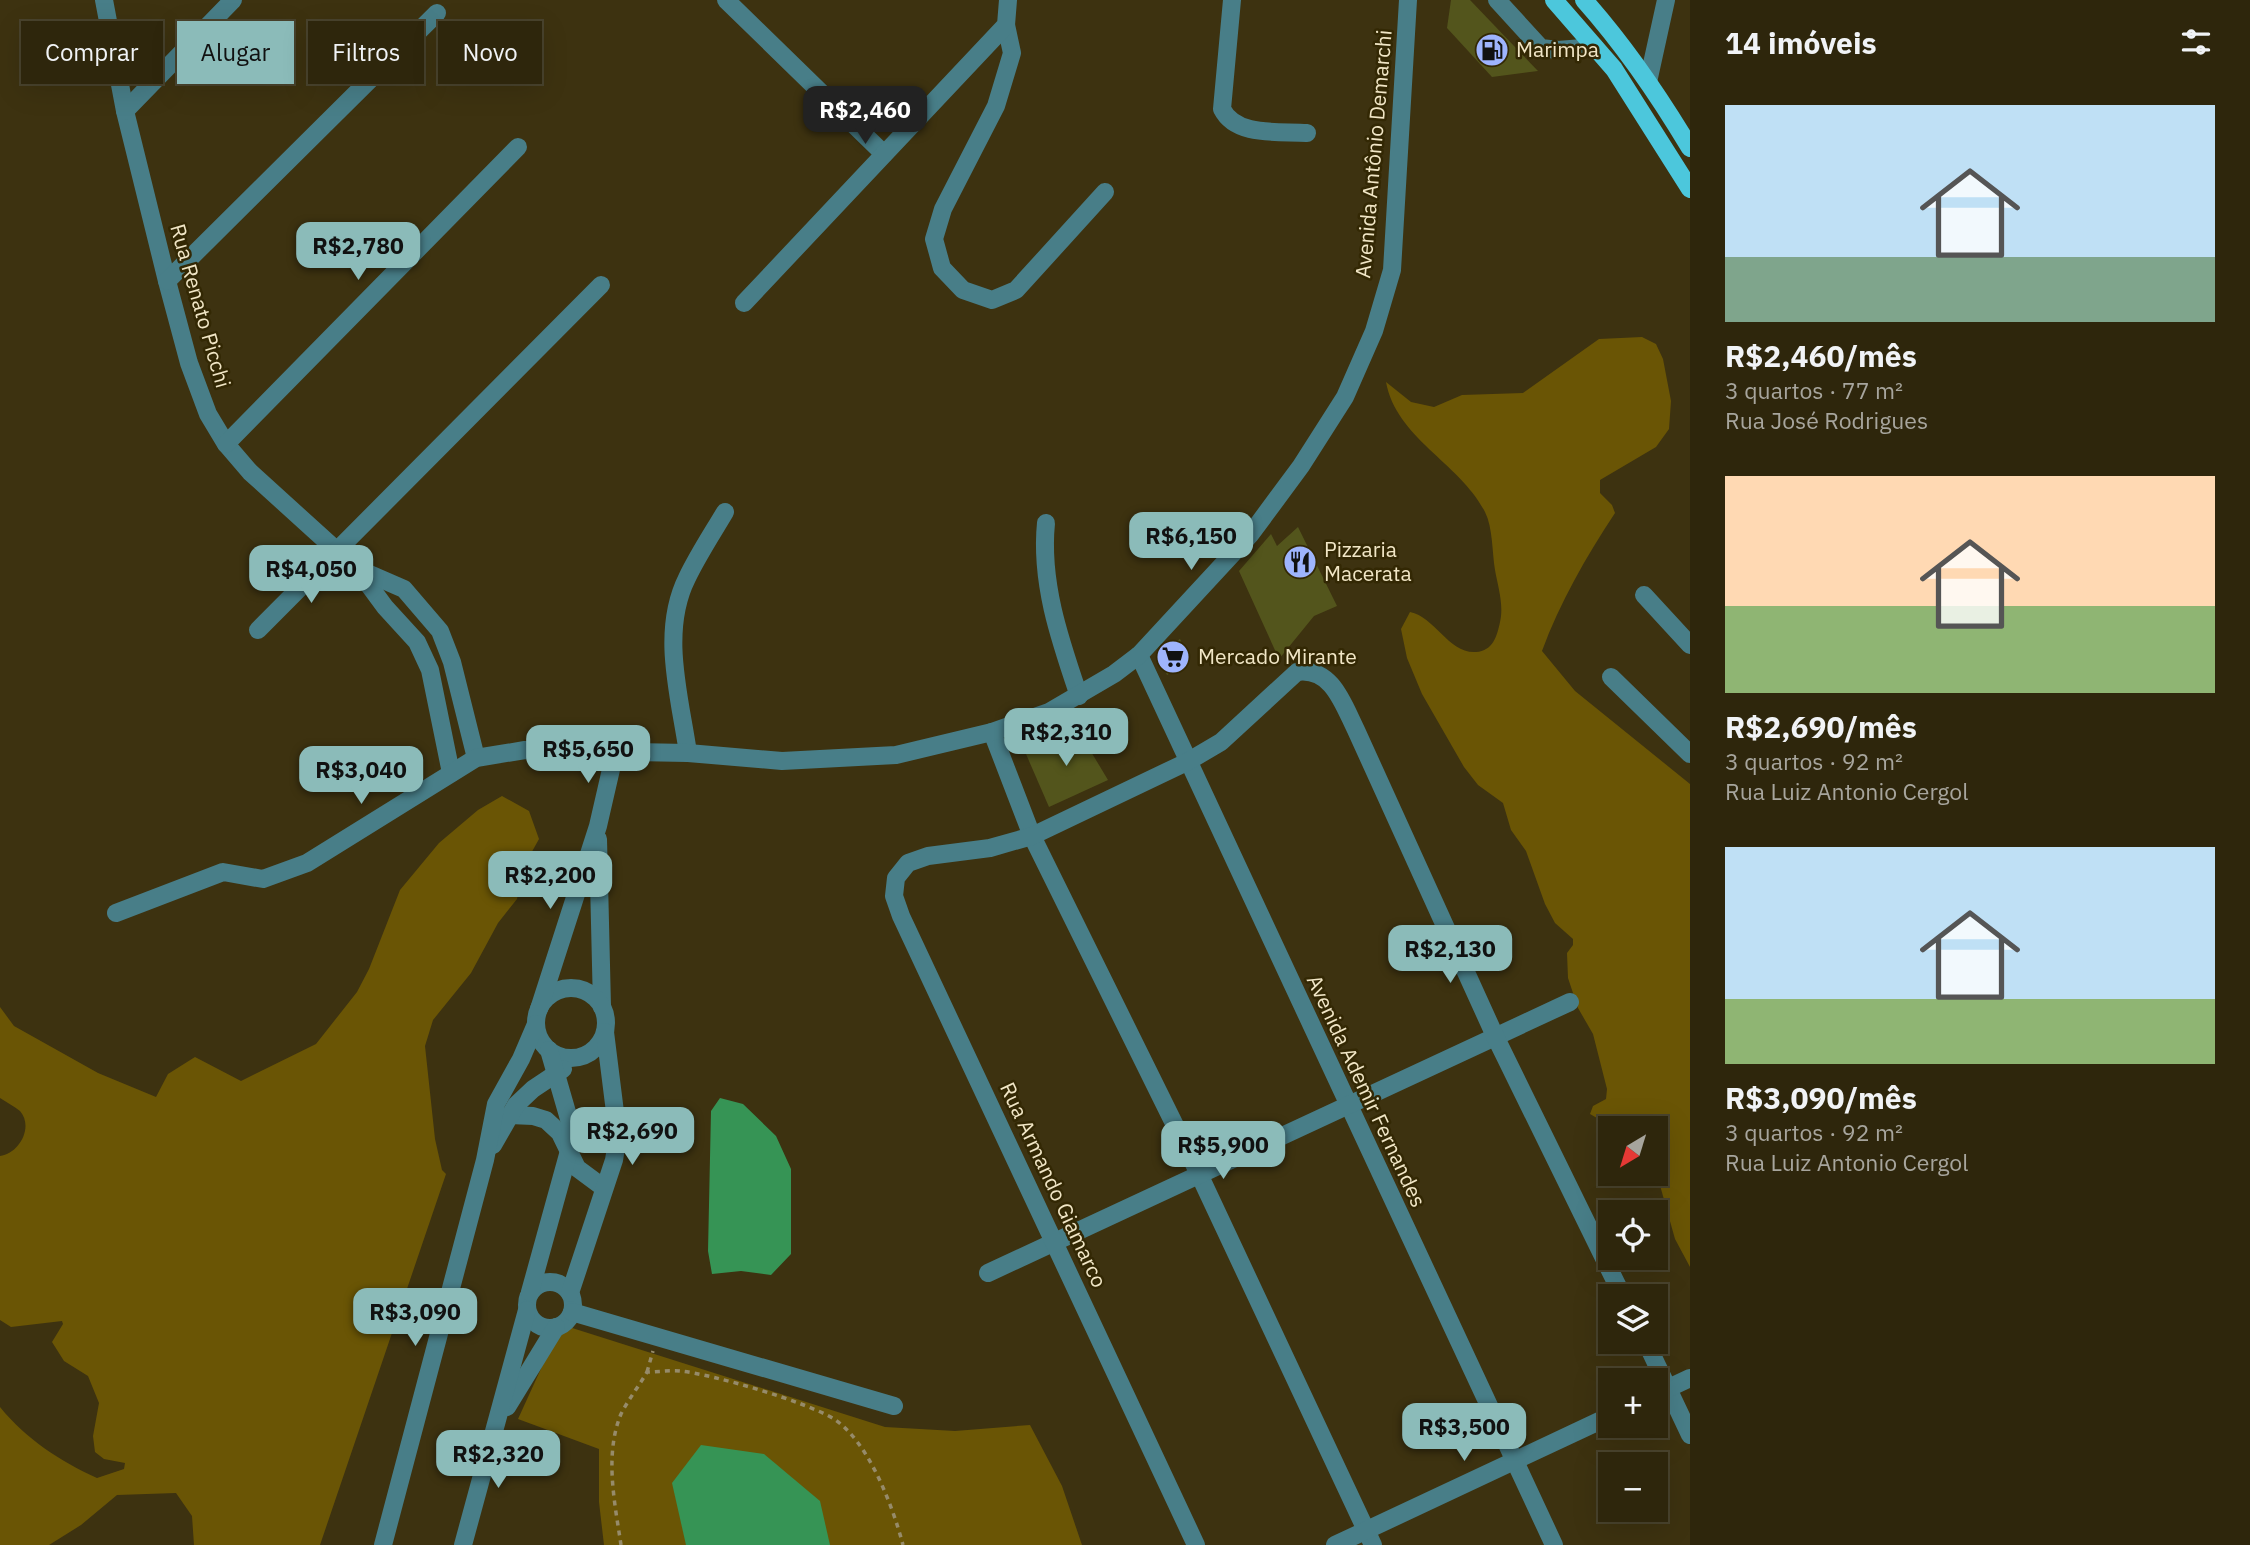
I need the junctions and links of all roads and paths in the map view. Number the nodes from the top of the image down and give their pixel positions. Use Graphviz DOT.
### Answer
graph roads {
  1 [pos="104,0"];
  2 [pos="233,0"];
  3 [pos="726,0"];
  4 [pos="1008,0"];
  5 [pos="1232,0"];
  6 [pos="1409,0"];
  7 [pos="1497,0"];
  8 [pos="1554,0"];
  9 [pos="1584,0"];
  10 [pos="1666,0"];
  11 [pos="437,13"];
  12 [pos="1006,25"];
  13 [pos="1595,47"];
  14 [pos="1648,82"];
  15 [pos="125,111"];
  16 [pos="1307,133"];
  17 [pos="518,147"];
  18 [pos="1690,148"];
  19 [pos="884,154"];
  20 [pos="1690,189"];
  21 [pos="1105,192"];
  22 [pos="167,281"];
  23 [pos="601,285"];
  24 [pos="744,303"];
  25 [pos="226,444"];
  26 [pos="725,512"];
  27 [pos="1046,523"];
  28 [pos="338,552"];
  29 [pos="357,569"];
  30 [pos="1644,596"];
  31 [pos="258,630"];
  32 [pos="1690,645"];
  33 [pos="1139,654"];
  34 [pos="1611,677"];
  35 [pos="1079,696"];
  36 [pos="992,732"];
  37 [pos="615,752"];
  38 [pos="688,753"];
  39 [pos="1690,754"];
  40 [pos="476,758"];
  41 [pos="1187,762"];
  42 [pos="451,773"];
  43 [pos="598,826"];
  44 [pos="1032,836"];
  45 [pos="116,913"];
  46 [pos="1570,1002"];
  47 [pos="602,1007"];
  48 [pos="537,1016"];
  49 [pos="605,1032"];
  50 [pos="1495,1036"];
  51 [pos="549,1050"];
  52 [pos="577,1058"];
  53 [pos="556,1074"];
  54 [pos="1348,1105"];
  55 [pos="510,1115"];
  56 [pos="569,1151"];
  57 [pos="485,1160"];
  58 [pos="1199,1174"];
  59 [pos="604,1188"];
  60 [pos="1055,1242"];
  61 [pos="988,1273"];
  62 [pos="1617,1284"];
  63 [pos="530,1292"];
  64 [pos="570,1293"];
  65 [pos="527,1310"];
  66 [pos="572,1312"];
  67 [pos="556,1327"];
  68 [pos="1690,1378"];
  69 [pos="1668,1388"];
  70 [pos="1668,1400"];
  71 [pos="894,1406"];
  72 [pos="1598,1422"];
  73 [pos="496,1424"];
  74 [pos="1690,1435"];
  75 [pos="1514,1461"];
  76 [pos="1370,1538"];
  77 [pos="383,1545"];
  78 [pos="463,1545"];
  79 [pos="621,1545"];
  80 [pos="902,1545"];
  81 [pos="1196,1545"];
  82 [pos="1335,1545"];
  83 [pos="1554,1545"];
  1 -- 15 [label="street, Rua Renato Picchi"];
  2 -- 15 [label="street"];
  3 -- 19 [label="street"];
  4 -- 12 [label="street"];
  5 -- 16 [label="street"];
  6 -- 33 [label="street, Avenida Antônio Demarchi"];
  7 -- 13 [label="street"];
  8 -- 13 [label="main road"];
  9 -- 14 [label="main road"];
  10 -- 14 [label="street"];
  11 -- 22 [label="street"];
  12 -- 19 [label="street"];
  12 -- 21 [label="street"];
  13 -- 20 [label="main road"];
  14 -- 18 [label="main road"];
  15 -- 22 [label="street, Rua Renato Picchi"];
  17 -- 25 [label="street"];
  19 -- 24 [label="street"];
  22 -- 25 [label="street, Rua Renato Picchi"];
  23 -- 28 [label="street"];
  25 -- 28 [label="street, Rua Renato Picchi"];
  26 -- 38 [label="street"];
  27 -- 35 [label="street"];
  28 -- 29 [label="street, Rua Renato Picchi"];
  28 -- 31 [label="street"];
  29 -- 40 [label="street, Rua Renato Picchi"];
  29 -- 42 [label="street, Rua Renato Picchi"];
  30 -- 32 [label="street"];
  33 -- 35 [label="street, Avenida Antônio Demarchi"];
  33 -- 41 [label="street, Avenida Ademir Fernandes"];
  34 -- 39 [label="street"];
  35 -- 36 [label="street, Avenida Antônio Demarchi"];
  36 -- 38 [label="street, Avenida Antônio Demarchi"];
  36 -- 44 [label="street"];
  37 -- 38 [label="street, Avenida Antônio Demarchi"];
  37 -- 40 [label="street, Avenida Antônio Demarchi"];
  37 -- 43 [label="street"];
  40 -- 42 [label="street, Avenida Antônio Demarchi"];
  41 -- 44 [label="street"];
  41 -- 50 [label="street"];
  41 -- 54 [label="street, Avenida Ademir Fernandes"];
  42 -- 45 [label="street, Avenida Antônio Demarchi"];
  43 -- 47 [label="street"];
  43 -- 48 [label="street"];
  44 -- 58 [label="street"];
  44 -- 60 [label="street, Rua Armando Giamarco"];
  46 -- 50 [label="street"];
  47 -- 48 [label="street"];
  47 -- 49 [label="street"];
  48 -- 51 [label="street"];
  48 -- 57 [label="street"];
  49 -- 52 [label="street"];
  49 -- 59 [label="street"];
  50 -- 54 [label="street"];
  50 -- 62 [label="street"];
  51 -- 52 [label="street"];
  51 -- 53 [label="street"];
  52 -- 53 [label="street"];
  53 -- 55 [label="street"];
  53 -- 56 [label="street"];
  54 -- 58 [label="street"];
  54 -- 75 [label="street, Avenida Ademir Fernandes"];
  55 -- 56 [label="street"];
  55 -- 57 [label="street"];
  56 -- 59 [label="street"];
  56 -- 63 [label="street"];
  57 -- 77 [label="street"];
  58 -- 60 [label="street"];
  58 -- 76 [label="street"];
  59 -- 64 [label="street"];
  60 -- 61 [label="street"];
  60 -- 81 [label="street, Rua Armando Giamarco"];
  63 -- 64 [label="street"];
  63 -- 65 [label="street"];
  64 -- 66 [label="street"];
  65 -- 67 [label="street"];
  65 -- 73 [label="street"];
  66 -- 67 [label="street"];
  66 -- 71 [label="street"];
  67 -- 73 [label="street"];
  68 -- 69 [label="street"];
  70 -- 74 [label="street"];
  72 -- 75 [label="street"];
  73 -- 78 [label="street"];
  75 -- 76 [label="street"];
  75 -- 83 [label="street, Avenida Ademir Fernandes"];
  76 -- 82 [label="street"];
  79 -- 80 [label="path"];
}
